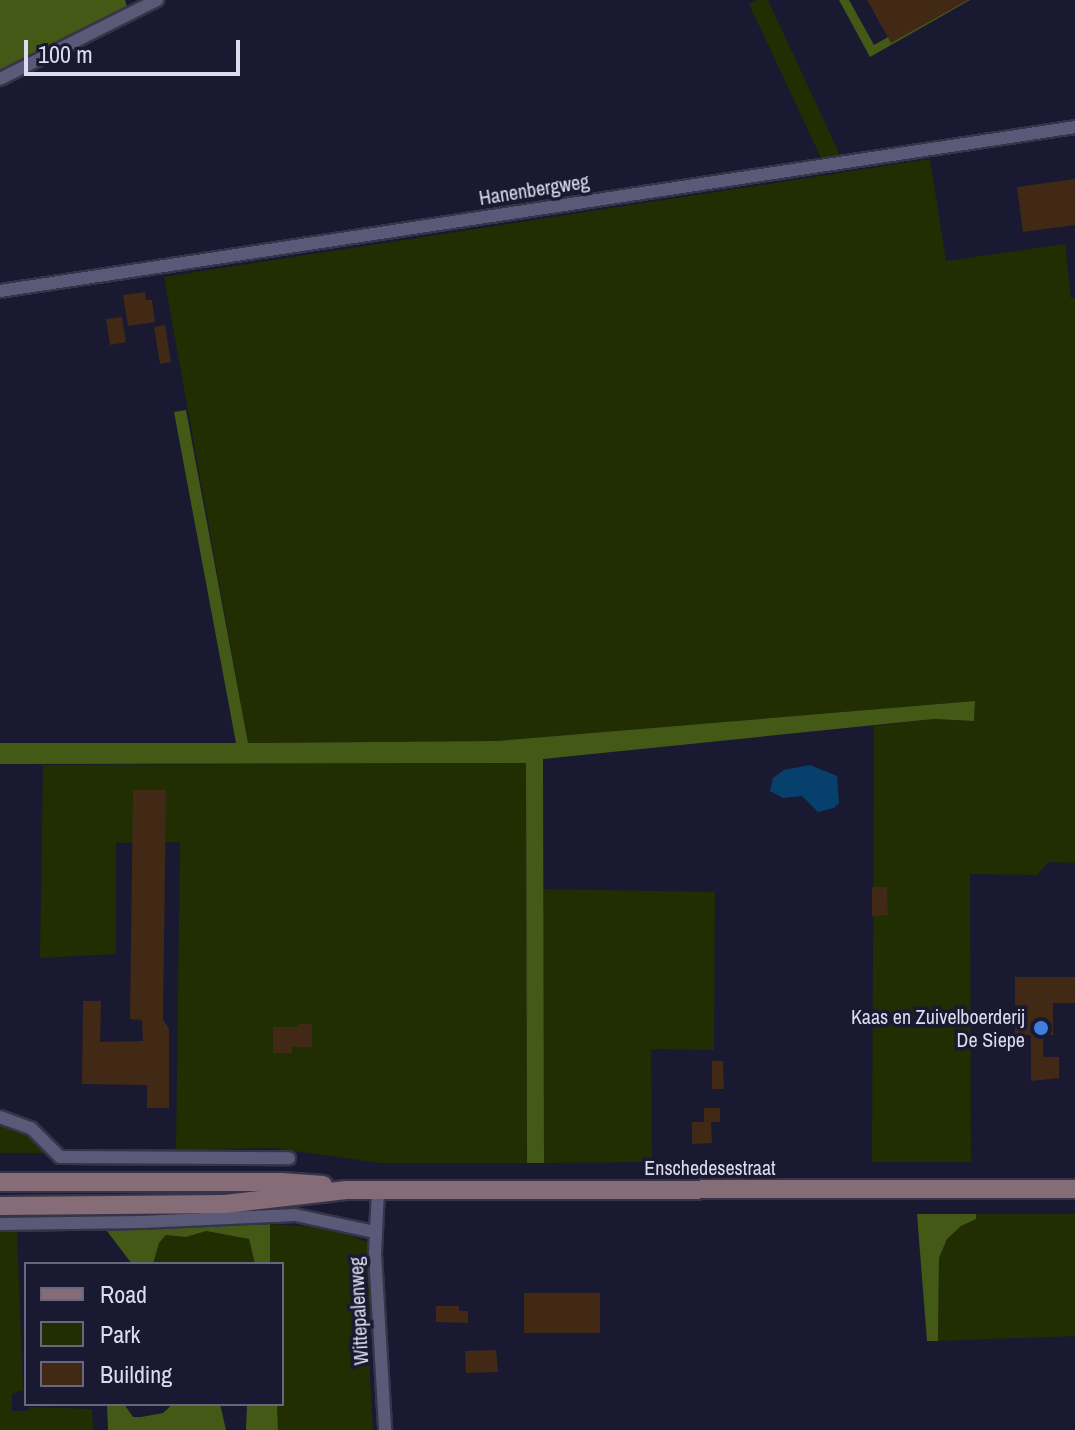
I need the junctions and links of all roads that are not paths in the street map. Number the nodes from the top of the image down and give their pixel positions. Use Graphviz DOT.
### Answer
graph roads {
  1 [pos="157,0"];
  2 [pos="0,79"];
  3 [pos="1075,127"];
  4 [pos="0,291"];
  5 [pos="0,1117"];
  6 [pos="289,1158"];
  7 [pos="0,1182"];
  8 [pos="1075,1189"];
  9 [pos="346,1190"];
  10 [pos="378,1190"];
  11 [pos="0,1206"];
  12 [pos="0,1224"];
  13 [pos="375,1232"];
  14 [pos="385,1430"];
  1 -- 2 [label="street"];
  3 -- 4 [label="street, Hanenbergweg"];
  5 -- 6 [label="street"];
  7 -- 9 [label="street, Enschedesestraat"];
  8 -- 10 [label="street, Enschedesestraat"];
  9 -- 10 [label="street, Enschedesestraat"];
  9 -- 11 [label="street, Enschedesestraat"];
  10 -- 13 [label="street, Wittepalenweg"];
  12 -- 13 [label="street"];
  13 -- 14 [label="street, Wittepalenweg"];
}
